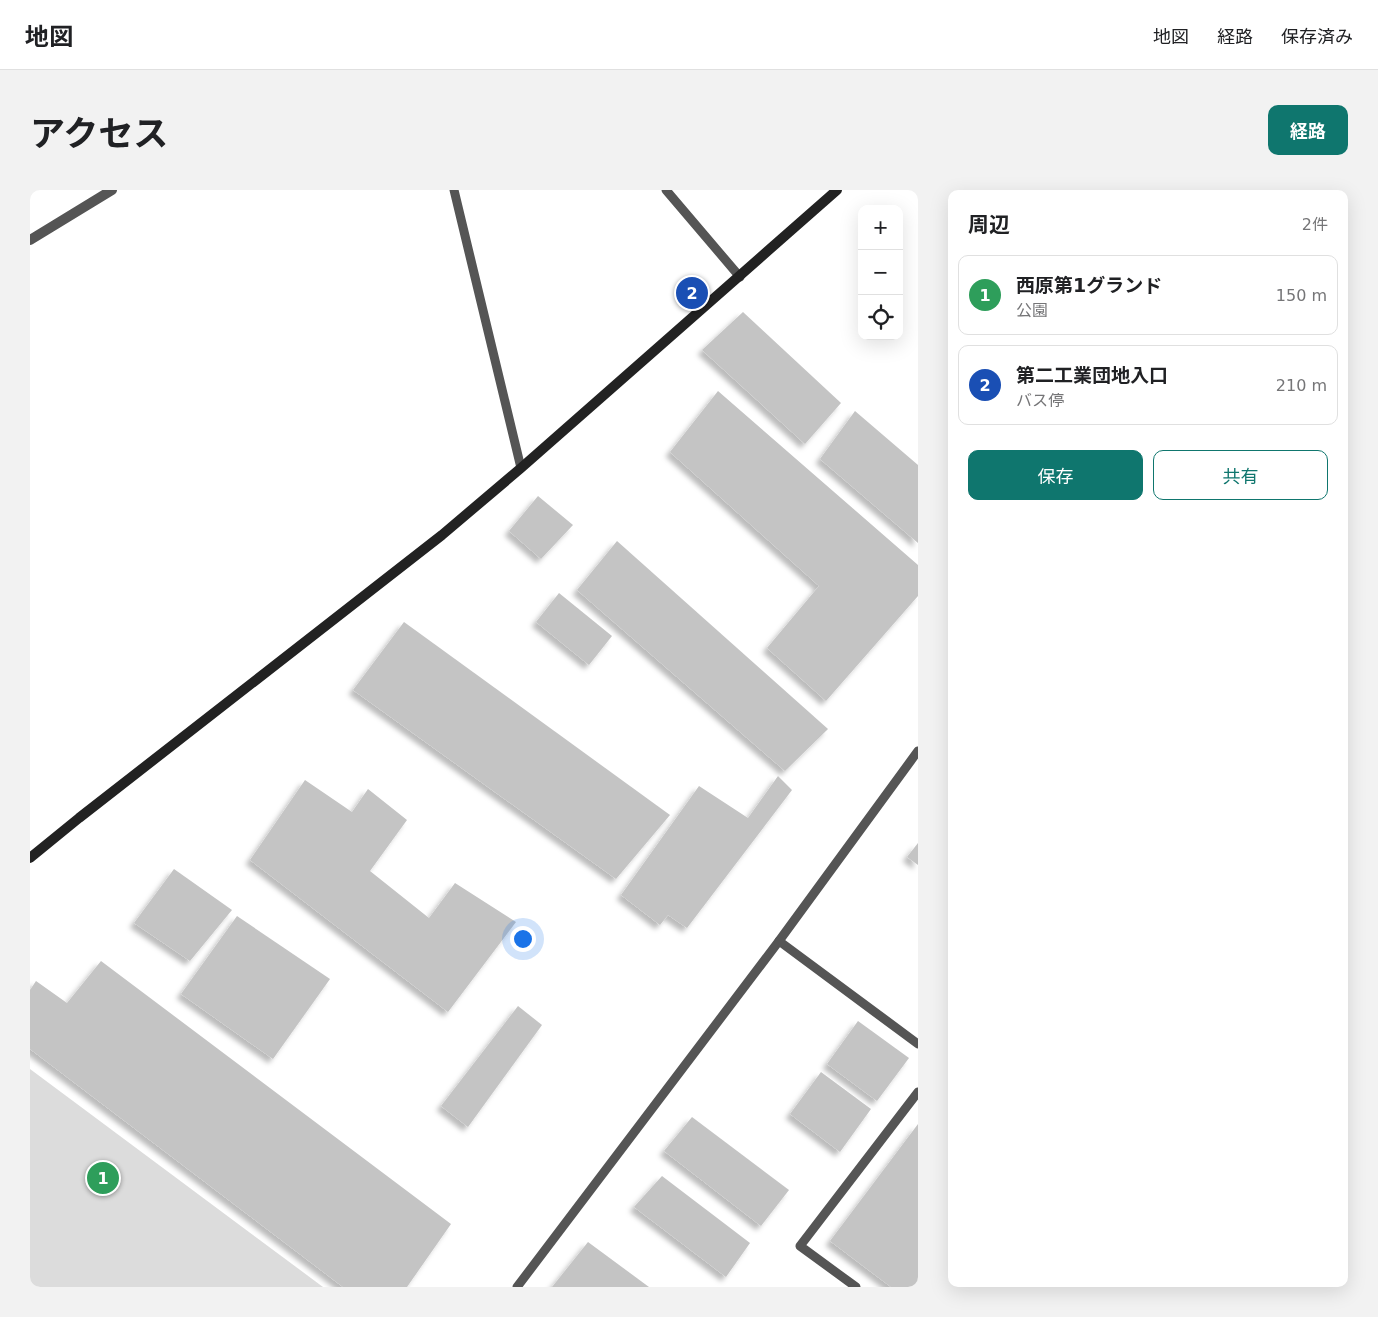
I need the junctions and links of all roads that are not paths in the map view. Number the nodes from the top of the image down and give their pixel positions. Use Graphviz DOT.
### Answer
graph roads {
  1 [pos="112,190"];
  2 [pos="454,190"];
  3 [pos="666,190"];
  4 [pos="837,190"];
  5 [pos="30,240"];
  6 [pos="740,277"];
  7 [pos="521,468"];
  8 [pos="918,751"];
  9 [pos="30,858"];
  10 [pos="779,941"];
  11 [pos="918,1044"];
  12 [pos="918,1092"];
  13 [pos="516,1287"];
  14 [pos="856,1287"];
  1 -- 5 [label="street"];
  2 -- 7 [label="lane"];
  3 -- 6 [label="lane"];
  4 -- 6 [label="street"];
  6 -- 7 [label="street"];
  7 -- 9 [label="street"];
  8 -- 10 [label="lane"];
  10 -- 11 [label="lane"];
  10 -- 13 [label="lane"];
  12 -- 14 [label="lane"];
}
